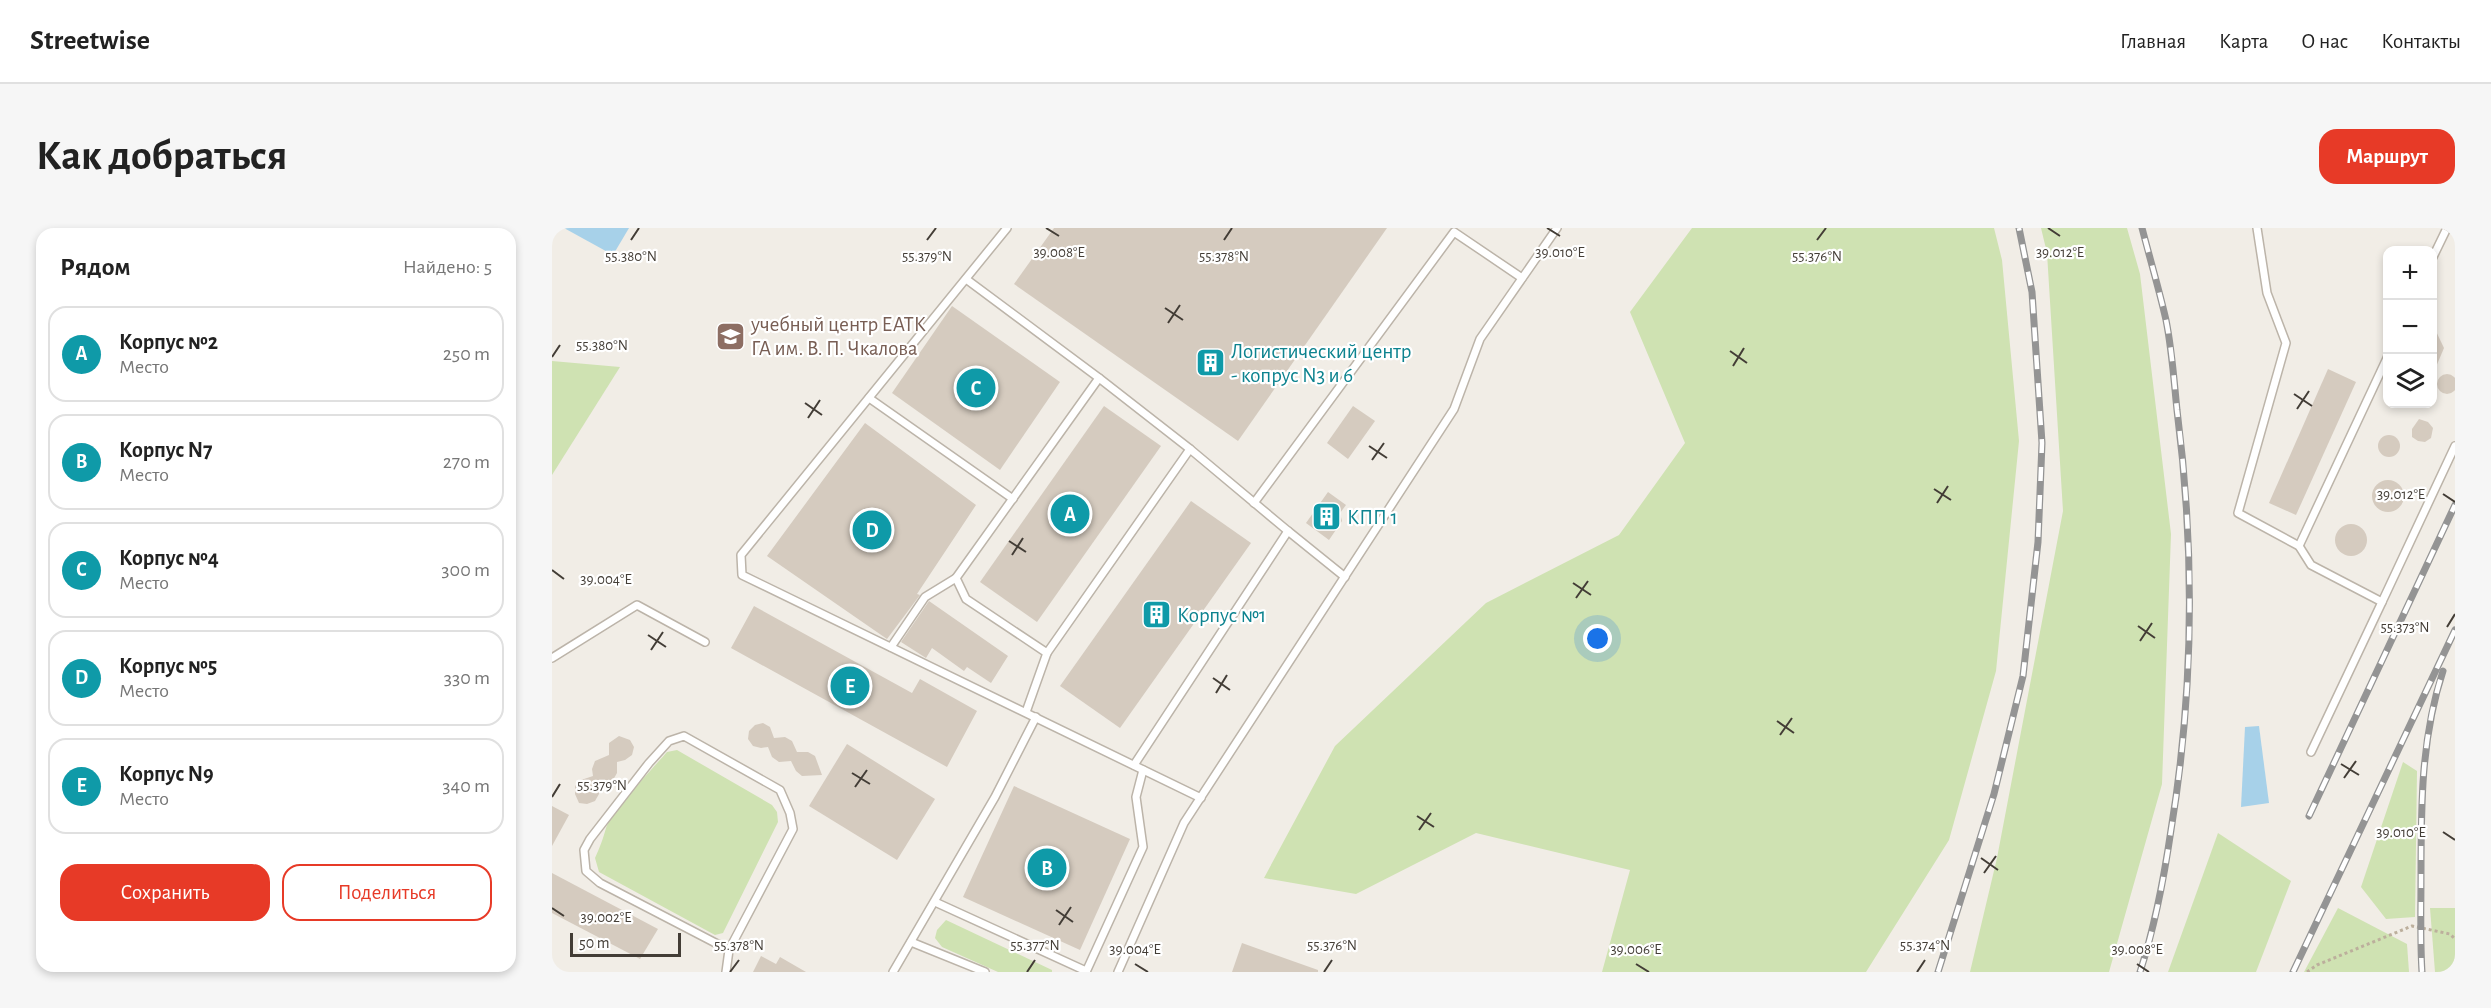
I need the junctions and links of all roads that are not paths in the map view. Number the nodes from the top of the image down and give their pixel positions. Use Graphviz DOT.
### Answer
graph roads {
  1 [pos="1007,228"];
  2 [pos="1557,228"];
  3 [pos="2257,228"];
  4 [pos="2447,228"];
  5 [pos="2437,250"];
  6 [pos="1522,278"];
  7 [pos="966,279"];
  8 [pos="2383,367"];
  9 [pos="1099,378"];
  10 [pos="869,398"];
  11 [pos="2455,446"];
  12 [pos="1190,449"];
  13 [pos="1012,499"];
  14 [pos="1254,503"];
  15 [pos="1288,531"];
  16 [pos="2299,546"];
  17 [pos="1344,577"];
  18 [pos="956,578"];
  19 [pos="2382,602"];
  20 [pos="705,642"];
  21 [pos="891,647"];
  22 [pos="1047,653"];
  23 [pos="552,658"];
  24 [pos="1026,712"];
  25 [pos="1036,717"];
  26 [pos="2311,752"];
  27 [pos="1134,765"];
  28 [pos="1143,770"];
  29 [pos="1201,798"];
  30 [pos="935,902"];
  31 [pos="911,942"];
  32 [pos="729,950"];
  33 [pos="726,972"];
  34 [pos="893,972"];
  35 [pos="985,972"];
  36 [pos="1086,972"];
  37 [pos="1118,972"];
  1 -- 7 [label="lane"];
  2 -- 6 [label="lane"];
  3 -- 16 [label="lane"];
  4 -- 5 [label="lane"];
  6 -- 14 [label="lane"];
  6 -- 17 [label="lane"];
  7 -- 9 [label="lane"];
  7 -- 10 [label="lane"];
  8 -- 16 [label="lane"];
  9 -- 12 [label="lane"];
  9 -- 13 [label="lane"];
  10 -- 13 [label="lane"];
  10 -- 21 [label="lane"];
  11 -- 19 [label="lane"];
  12 -- 14 [label="lane"];
  12 -- 22 [label="lane"];
  13 -- 18 [label="lane"];
  14 -- 15 [label="lane"];
  15 -- 17 [label="lane"];
  15 -- 27 [label="lane"];
  16 -- 19 [label="lane"];
  17 -- 29 [label="lane"];
  18 -- 21 [label="lane"];
  18 -- 22 [label="lane"];
  19 -- 26 [label="lane"];
  20 -- 23 [label="lane"];
  21 -- 24 [label="lane"];
  22 -- 24 [label="lane"];
  24 -- 25 [label="lane"];
  25 -- 27 [label="lane"];
  25 -- 30 [label="lane"];
  27 -- 28 [label="lane"];
  28 -- 29 [label="lane"];
  28 -- 36 [label="lane"];
  29 -- 37 [label="lane"];
  30 -- 31 [label="lane"];
  30 -- 36 [label="lane"];
  31 -- 34 [label="lane"];
  31 -- 35 [label="lane"];
  32 -- 32 [label="lane"];
  32 -- 33 [label="lane"];
}
